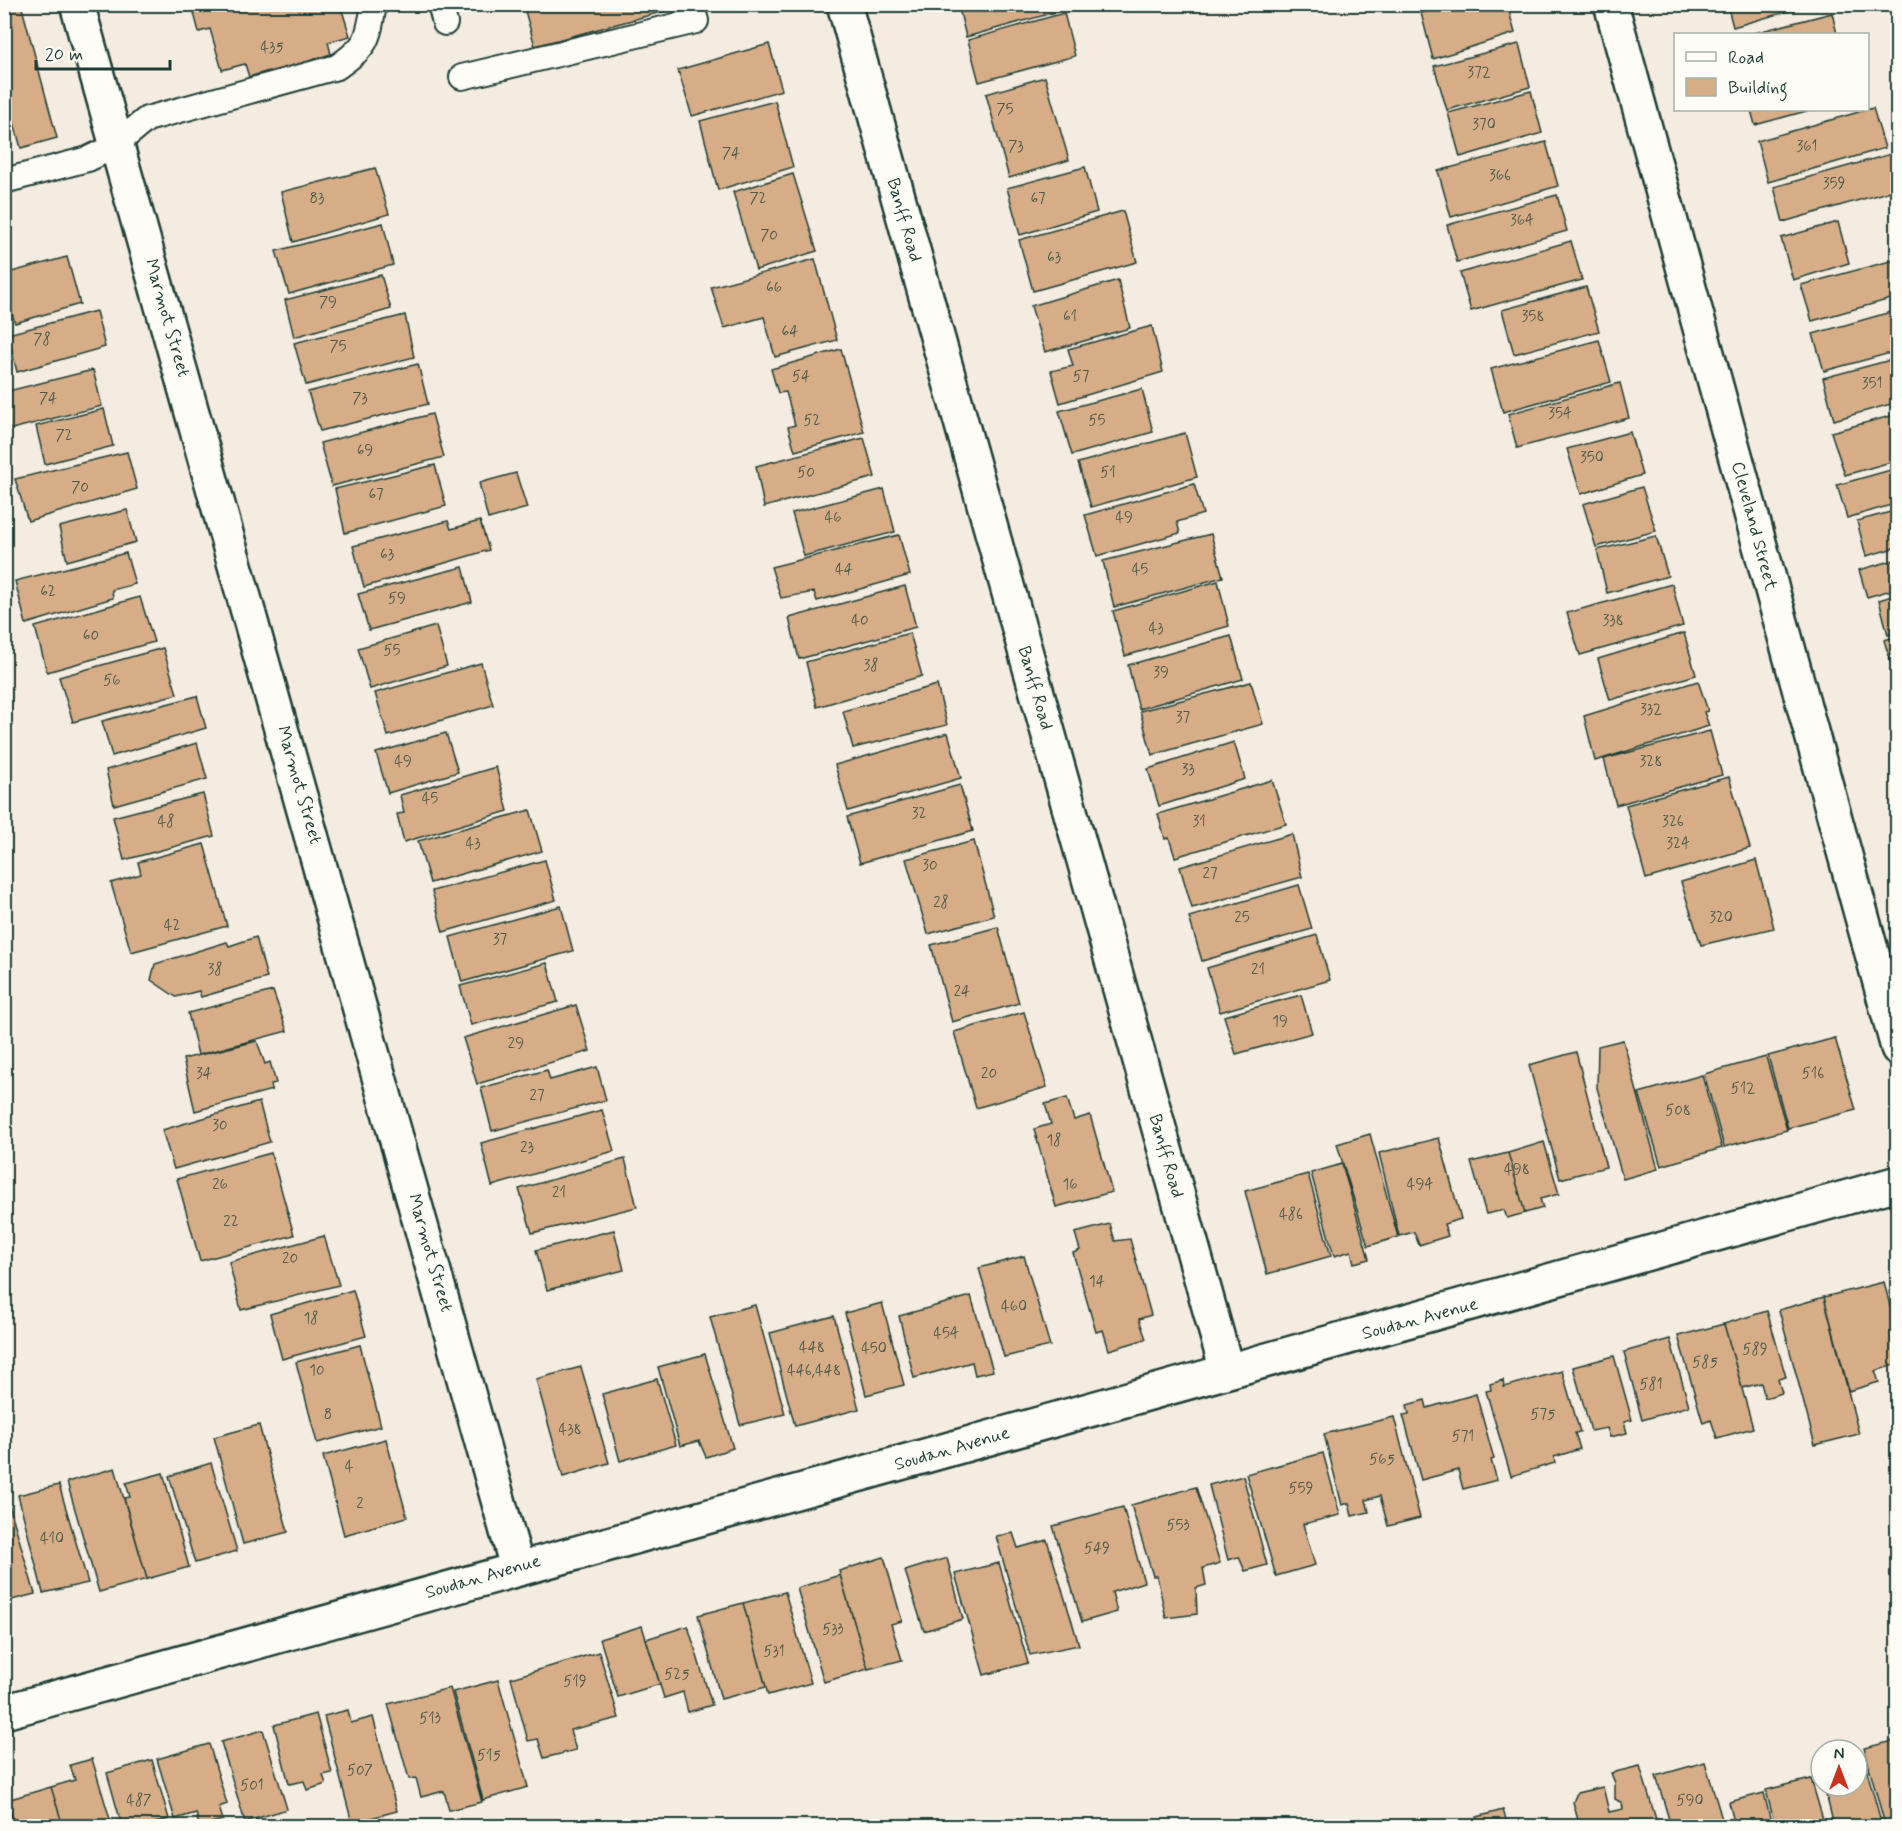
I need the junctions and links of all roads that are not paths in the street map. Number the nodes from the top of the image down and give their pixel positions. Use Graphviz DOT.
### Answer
graph roads {
  1 [pos="77,4"];
  2 [pos="374,4"];
  3 [pos="691,4"];
  4 [pos="844,4"];
  5 [pos="1611,4"];
  6 [pos="462,77"];
  7 [pos="118,141"];
  8 [pos="4,181"];
  9 [pos="1898,1048"];
  10 [pos="1898,1183"];
  11 [pos="1227,1371"];
  12 [pos="518,1567"];
  13 [pos="4,1712"];
  1 -- 7 [label="street, Marmot Street"];
  2 -- 7 [label="lane"];
  3 -- 6 [label="lane"];
  4 -- 11 [label="street, Banff Road"];
  5 -- 9 [label="street, Cleveland Street"];
  7 -- 8 [label="lane"];
  7 -- 12 [label="street, Marmot Street"];
  10 -- 11 [label="street, Soudan Avenue"];
  11 -- 12 [label="street, Soudan Avenue"];
  12 -- 13 [label="street, Soudan Avenue"];
}
